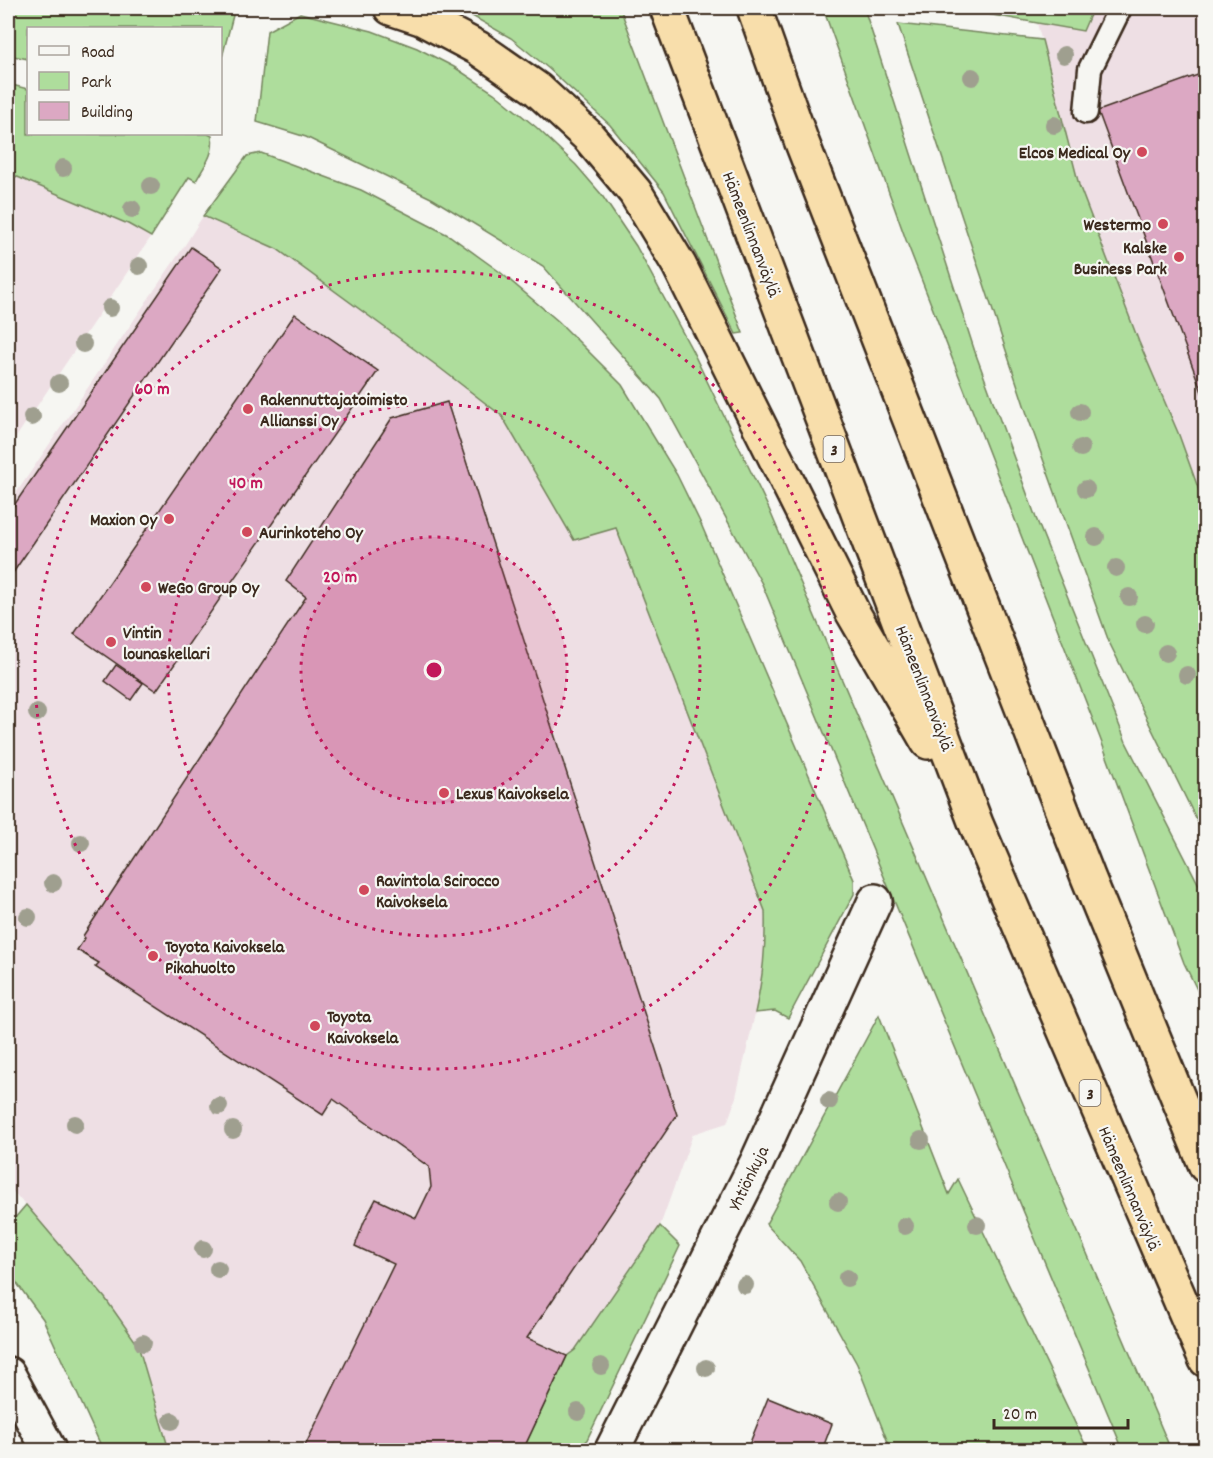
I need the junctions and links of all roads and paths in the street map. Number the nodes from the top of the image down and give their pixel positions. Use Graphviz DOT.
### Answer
graph roads {
  1 [pos="391,8"];
  2 [pos="667,8"];
  3 [pos="754,8"];
  4 [pos="1120,8"];
  5 [pos="1086,112"];
  6 [pos="976,824"];
  7 [pos="875,901"];
  8 [pos="1206,1166"];
  9 [pos="1206,1360"];
  10 [pos="8,1374"];
  11 [pos="49,1450"];
  12 [pos="612,1450"];
  1 -- 6 [label="highway"];
  2 -- 6 [label="highway, Hämeenlinnanväylä / 3"];
  3 -- 8 [label="highway"];
  4 -- 5 [label="lane"];
  6 -- 9 [label="highway, Hämeenlinnanväylä / 3"];
  7 -- 12 [label="street, Yhtiönkuja"];
  10 -- 11 [label="street"];
}
